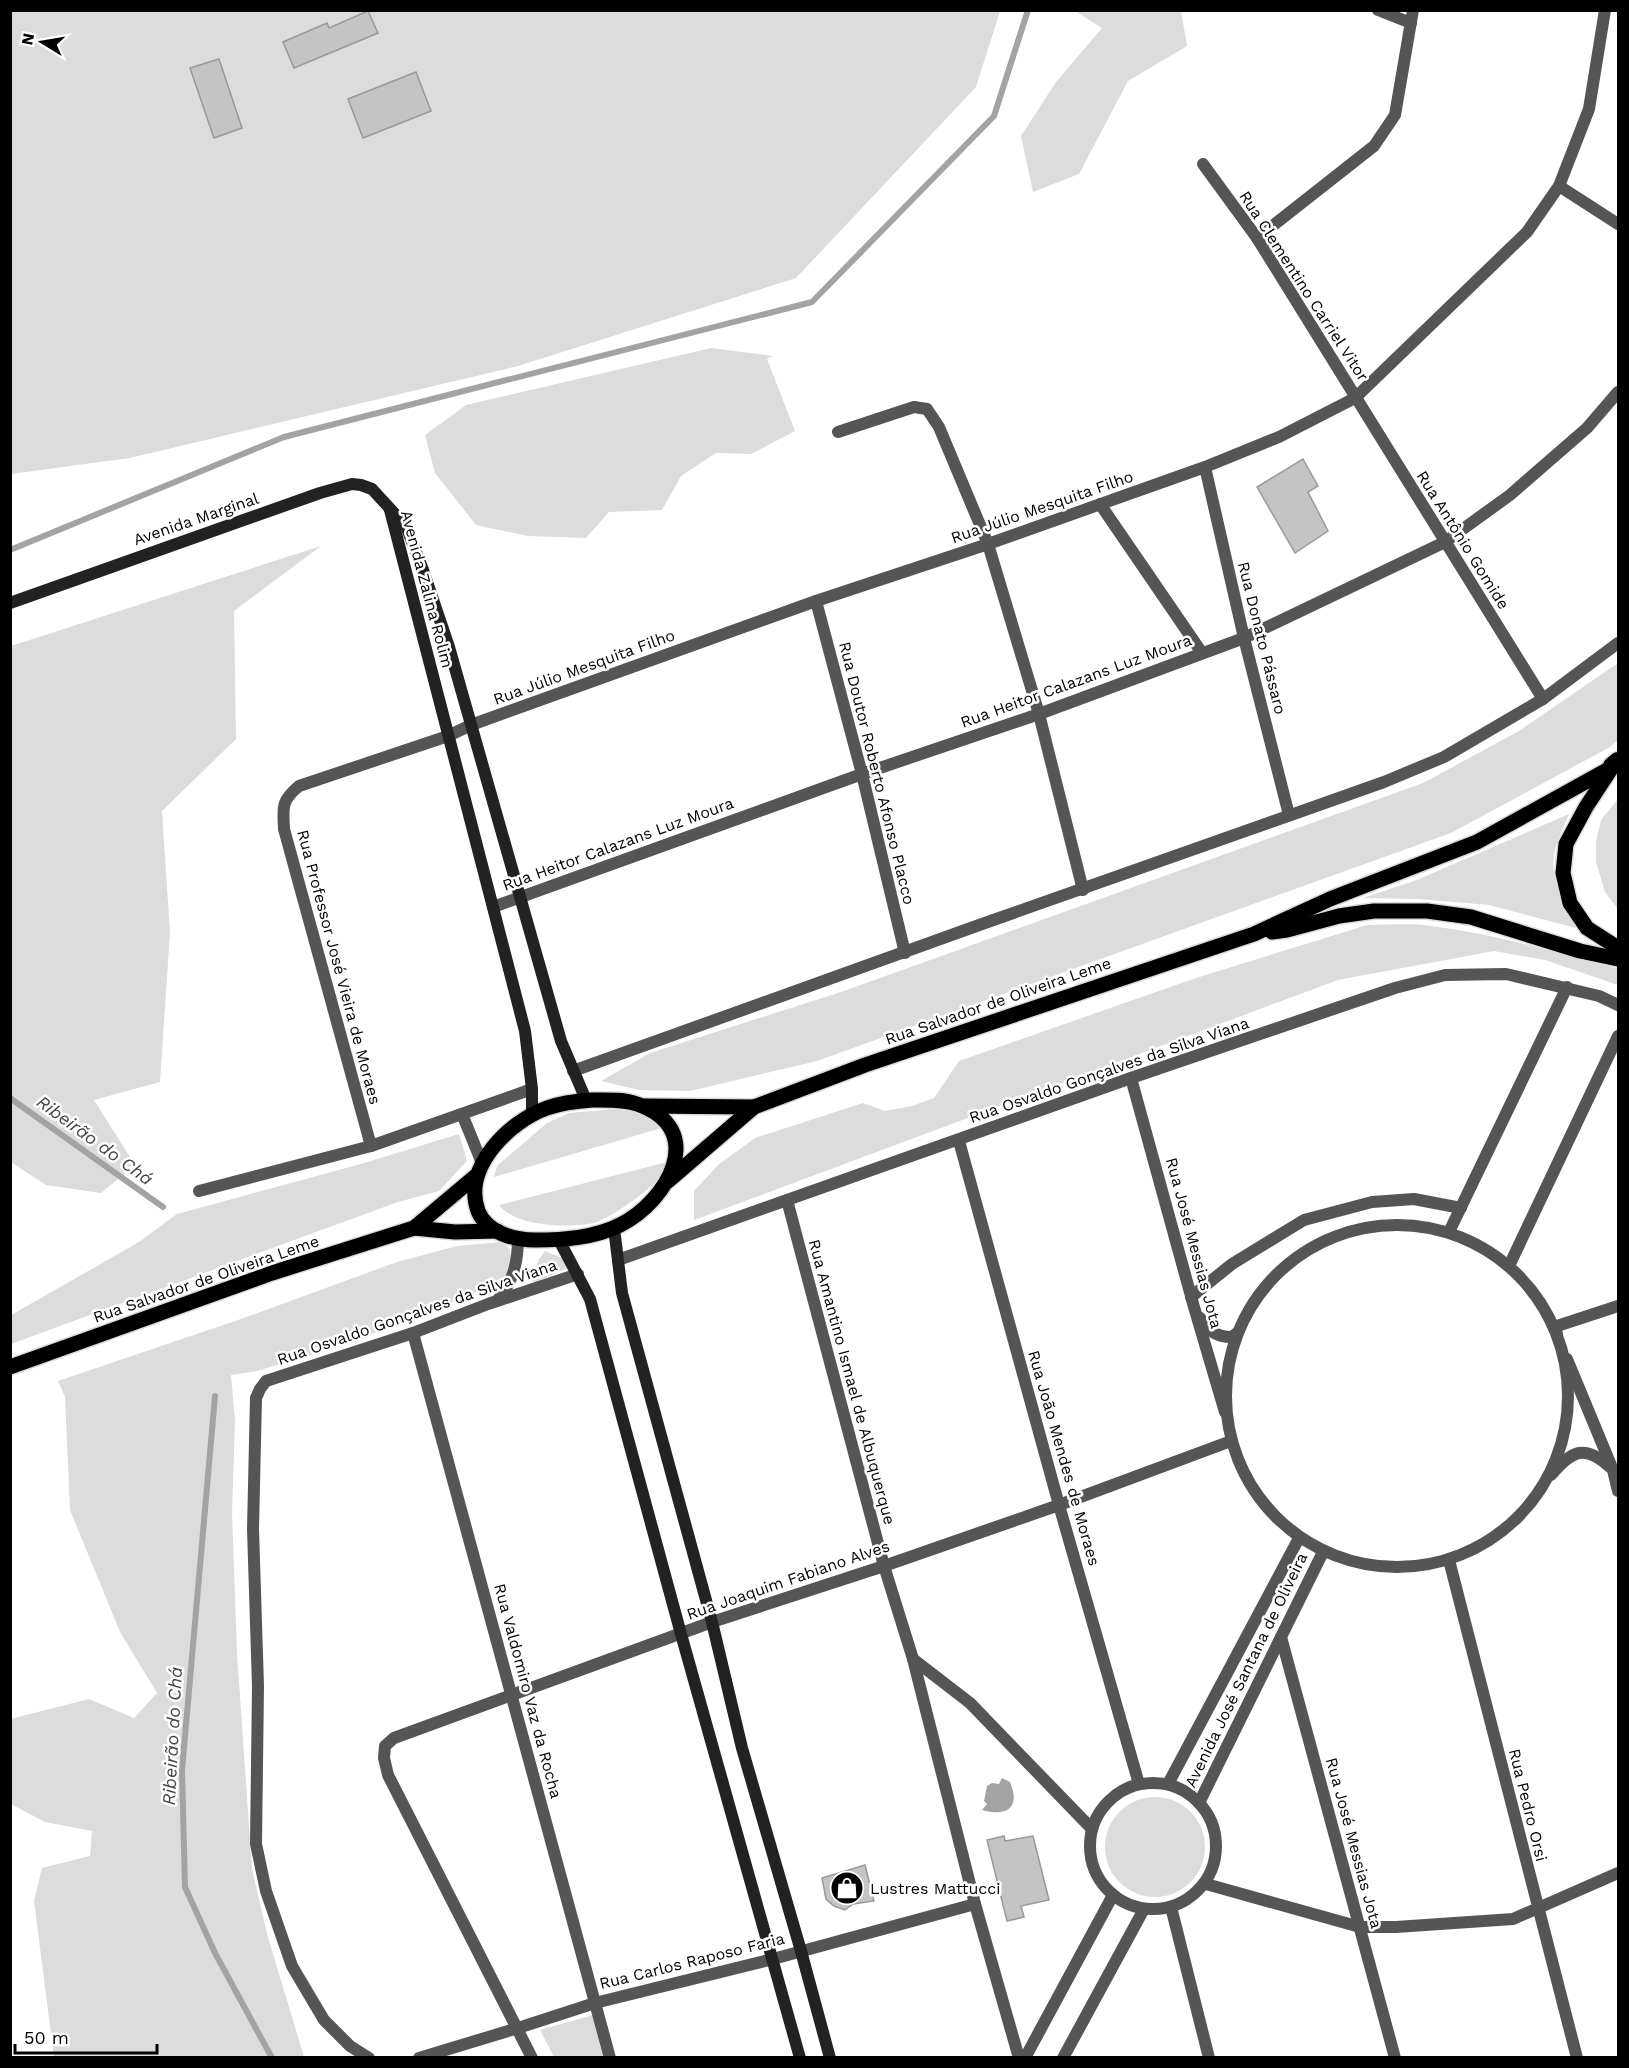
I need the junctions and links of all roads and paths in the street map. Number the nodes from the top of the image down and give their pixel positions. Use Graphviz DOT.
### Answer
graph roads {
  1 [pos="1378,10"];
  2 [pos="1605,10"];
  3 [pos="1412,17"];
  4 [pos="1203,164"];
  5 [pos="1559,186"];
  6 [pos="1618,224"];
  7 [pos="1257,238"];
  8 [pos="1618,392"];
  9 [pos="1355,398"];
  10 [pos="838,432"];
  11 [pos="1205,467"];
  12 [pos="1101,504"];
  13 [pos="388,506"];
  14 [pos="1445,542"];
  15 [pos="988,544"];
  16 [pos="816,601"];
  17 [pos="10,603"];
  18 [pos="1244,638"];
  19 [pos="1618,642"];
  20 [pos="1202,653"];
  21 [pos="1543,699"];
  22 [pos="1039,714"];
  23 [pos="471,725"];
  24 [pos="448,735"];
  25 [pos="1616,764"];
  26 [pos="862,774"];
  27 [pos="287,796"];
  28 [pos="1289,815"];
  29 [pos="1083,890"];
  30 [pos="520,898"];
  31 [pos="493,907"];
  32 [pos="1254,934"];
  33 [pos="1618,948"];
  34 [pos="905,953"];
  35 [pos="1618,959"];
  36 [pos="1567,987"];
  37 [pos="1618,1005"];
  38 [pos="1618,1036"];
  39 [pos="573,1071"];
  40 [pos="1131,1078"];
  41 [pos="532,1089"];
  42 [pos="586,1100"];
  43 [pos="644,1106"];
  44 [pos="754,1107"];
  45 [pos="462,1114"];
  46 [pos="532,1115"];
  47 [pos="959,1141"];
  48 [pos="371,1146"];
  49 [pos="479,1169"];
  50 [pos="668,1181"];
  51 [pos="199,1191"];
  52 [pos="787,1200"];
  53 [pos="1461,1208"];
  54 [pos="614,1227"];
  55 [pos="414,1228"];
  56 [pos="497,1231"];
  57 [pos="1449,1232"];
  58 [pos="518,1238"];
  59 [pos="559,1240"];
  60 [pos="618,1260"];
  61 [pos="1509,1266"];
  62 [pos="578,1274"];
  63 [pos="497,1301"];
  64 [pos="1192,1302"];
  65 [pos="1618,1306"];
  66 [pos="1554,1327"];
  67 [pos="1237,1333"];
  68 [pos="413,1334"];
  69 [pos="10,1367"];
  70 [pos="1226,1417"];
  71 [pos="1231,1441"];
  72 [pos="1613,1470"];
  73 [pos="1543,1485"];
  74 [pos="1618,1491"];
  75 [pos="1059,1505"];
  76 [pos="1299,1538"];
  77 [pos="1323,1552"];
  78 [pos="1449,1560"];
  79 [pos="884,1566"];
  80 [pos="712,1622"];
  81 [pos="681,1634"];
  82 [pos="1281,1637"];
  83 [pos="913,1659"];
  84 [pos="512,1695"];
  85 [pos="1139,1784"];
  86 [pos="1168,1784"];
  87 [pos="1199,1803"];
  88 [pos="1092,1829"];
  89 [pos="1618,1873"];
  90 [pos="1206,1884"];
  91 [pos="1113,1895"];
  92 [pos="975,1904"];
  93 [pos="1171,1907"];
  94 [pos="1538,1908"];
  95 [pos="1144,1909"];
  96 [pos="1360,1927"];
  97 [pos="801,1951"];
  98 [pos="773,1959"];
  99 [pos="595,2003"];
  100 [pos="518,2028"];
  101 [pos="369,2058"];
  102 [pos="419,2058"];
  103 [pos="532,2058"];
  104 [pos="610,2058"];
  105 [pos="800,2058"];
  106 [pos="830,2058"];
  107 [pos="1019,2058"];
  108 [pos="1025,2058"];
  109 [pos="1063,2058"];
  110 [pos="1209,2058"];
  111 [pos="1395,2058"];
  112 [pos="1577,2058"];
  1 -- 3 [label="street"];
  2 -- 5 [label="street, Rua Júlio Mesquita Filho"];
  3 -- 7 [label="street"];
  4 -- 7 [label="street, Rua Clementino Carriel Vitor"];
  5 -- 6 [label="street"];
  5 -- 9 [label="street, Rua Júlio Mesquita Filho"];
  7 -- 9 [label="street, Rua Clementino Carriel Vitor"];
  8 -- 14 [label="street, Rua Heitor Calazans Luz Moura"];
  9 -- 11 [label="street, Rua Júlio Mesquita Filho"];
  9 -- 14 [label="street, Rua Antônio Gomide"];
  10 -- 15 [label="street"];
  11 -- 12 [label="street, Rua Júlio Mesquita Filho"];
  11 -- 18 [label="street, Rua Donato Pássaro"];
  12 -- 15 [label="street, Rua Júlio Mesquita Filho"];
  12 -- 20 [label="street"];
  13 -- 17 [label="main road, Avenida Marginal"];
  13 -- 23 [label="main road, Avenida Zalina Rolim"];
  13 -- 24 [label="main road, Avenida Zalina Rolim"];
  14 -- 18 [label="street, Rua Heitor Calazans Luz Moura"];
  14 -- 21 [label="street, Rua Antônio Gomide"];
  15 -- 16 [label="street, Rua Júlio Mesquita Filho"];
  15 -- 22 [label="street"];
  16 -- 23 [label="street, Rua Júlio Mesquita Filho"];
  16 -- 26 [label="street, Rua Doutor Roberto Afonso Placco"];
  18 -- 20 [label="street, Rua Heitor Calazans Luz Moura"];
  18 -- 28 [label="street, Rua Donato Pássaro"];
  19 -- 21 [label="street"];
  20 -- 22 [label="street, Rua Heitor Calazans Luz Moura"];
  21 -- 28 [label="street"];
  22 -- 26 [label="street, Rua Heitor Calazans Luz Moura"];
  22 -- 29 [label="street"];
  23 -- 24 [label="street, Rua Júlio Mesquita Filho"];
  23 -- 30 [label="main road, Avenida Zalina Rolim"];
  24 -- 27 [label="street, Rua Júlio Mesquita Filho"];
  24 -- 31 [label="main road, Avenida Zalina Rolim"];
  25 -- 32 [label="main road"];
  25 -- 33 [label="main road"];
  26 -- 30 [label="street, Rua Heitor Calazans Luz Moura"];
  26 -- 34 [label="street, Rua Doutor Roberto Afonso Placco"];
  27 -- 48 [label="street, Rua Professor José Vieira de Moraes"];
  28 -- 29 [label="street"];
  29 -- 34 [label="street"];
  30 -- 31 [label="street, Rua Heitor Calazans Luz Moura"];
  30 -- 39 [label="main road, Avenida Zalina Rolim"];
  31 -- 41 [label="main road, Avenida Zalina Rolim"];
  32 -- 35 [label="main road"];
  32 -- 44 [label="main road, Rua Salvador de Oliveira Leme"];
  34 -- 39 [label="street"];
  36 -- 37 [label="street, Rua Osvaldo Gonçalves da Silva Viana"];
  36 -- 40 [label="street, Rua Osvaldo Gonçalves da Silva Viana"];
  36 -- 53 [label="street"];
  38 -- 61 [label="street"];
  39 -- 42 [label="main road, Avenida Zalina Rolim"];
  40 -- 47 [label="street, Rua Osvaldo Gonçalves da Silva Viana"];
  40 -- 64 [label="street, Rua José Messias Jota"];
  41 -- 45 [label="street"];
  41 -- 46 [label="main road, Avenida Zalina Rolim"];
  42 -- 43 [label="main road"];
  42 -- 46 [label="main road"];
  43 -- 44 [label="main road"];
  43 -- 50 [label="main road"];
  44 -- 50 [label="main road"];
  45 -- 48 [label="street"];
  45 -- 49 [label="street"];
  46 -- 49 [label="main road"];
  47 -- 52 [label="street, Rua Osvaldo Gonçalves da Silva Viana"];
  47 -- 75 [label="street, Rua João Mendes de Moraes"];
  48 -- 51 [label="street"];
  49 -- 55 [label="main road"];
  49 -- 56 [label="main road"];
  50 -- 54 [label="main road"];
  52 -- 60 [label="street, Rua Osvaldo Gonçalves da Silva Viana"];
  52 -- 79 [label="street, Rua Amantino Ismael de Albuquerque"];
  53 -- 57 [label="street"];
  53 -- 64 [label="street"];
  54 -- 59 [label="main road"];
  54 -- 60 [label="main road"];
  55 -- 56 [label="main road"];
  55 -- 69 [label="main road, Rua Salvador de Oliveira Leme"];
  56 -- 58 [label="main road"];
  57 -- 61 [label="street"];
  57 -- 67 [label="street"];
  58 -- 59 [label="main road"];
  58 -- 63 [label="street"];
  59 -- 62 [label="main road"];
  60 -- 80 [label="main road"];
  61 -- 66 [label="street"];
  62 -- 63 [label="street, Rua Osvaldo Gonçalves da Silva Viana"];
  62 -- 81 [label="main road"];
  63 -- 68 [label="street, Rua Osvaldo Gonçalves da Silva Viana"];
  64 -- 67 [label="street"];
  64 -- 70 [label="street, Rua José Messias Jota"];
  65 -- 66 [label="street"];
  66 -- 72 [label="street"];
  66 -- 73 [label="street"];
  67 -- 70 [label="street"];
  68 -- 84 [label="street, Rua Valdomiro Vaz da Rocha"];
  68 -- 101 [label="street, Rua Osvaldo Gonçalves da Silva Viana"];
  70 -- 71 [label="street"];
  71 -- 75 [label="street, Rua Joaquim Fabiano Alves"];
  71 -- 76 [label="street"];
  72 -- 73 [label="street"];
  72 -- 74 [label="street"];
  73 -- 78 [label="street"];
  75 -- 79 [label="street, Rua Joaquim Fabiano Alves"];
  75 -- 85 [label="street, Rua João Mendes de Moraes"];
  76 -- 77 [label="street"];
  76 -- 86 [label="street, Avenida José Santana de Oliveira"];
  77 -- 78 [label="street"];
  77 -- 82 [label="street, Avenida José Santana de Oliveira"];
  78 -- 94 [label="street, Rua Pedro Orsi"];
  79 -- 80 [label="street, Rua Joaquim Fabiano Alves"];
  79 -- 83 [label="street, Rua Amantino Ismael de Albuquerque"];
  80 -- 81 [label="street, Rua Joaquim Fabiano Alves"];
  80 -- 97 [label="main road"];
  81 -- 84 [label="street, Rua Joaquim Fabiano Alves"];
  81 -- 98 [label="main road"];
  82 -- 87 [label="street, Avenida José Santana de Oliveira"];
  82 -- 96 [label="street, Rua José Messias Jota"];
  83 -- 88 [label="street"];
  83 -- 92 [label="street, Rua Amantino Ismael de Albuquerque"];
  84 -- 99 [label="street, Rua Valdomiro Vaz da Rocha"];
  84 -- 100 [label="street, Rua Joaquim Fabiano Alves"];
  85 -- 86 [label="street"];
  85 -- 88 [label="street"];
  86 -- 87 [label="street"];
  87 -- 90 [label="street"];
  88 -- 91 [label="street"];
  89 -- 94 [label="street"];
  90 -- 93 [label="street"];
  90 -- 96 [label="street"];
  91 -- 95 [label="street"];
  91 -- 108 [label="street"];
  92 -- 97 [label="street, Rua Carlos Raposo Faria"];
  92 -- 107 [label="street, Rua Amantino Ismael de Albuquerque"];
  93 -- 95 [label="street"];
  93 -- 110 [label="street"];
  94 -- 96 [label="street"];
  94 -- 112 [label="street, Rua Pedro Orsi"];
  95 -- 109 [label="street"];
  96 -- 111 [label="street, Rua José Messias Jota"];
  97 -- 98 [label="street, Rua Carlos Raposo Faria"];
  97 -- 106 [label="main road"];
  98 -- 99 [label="street, Rua Carlos Raposo Faria"];
  98 -- 105 [label="main road"];
  99 -- 100 [label="street, Rua Carlos Raposo Faria"];
  99 -- 104 [label="street, Rua Valdomiro Vaz da Rocha"];
  100 -- 102 [label="street, Rua Carlos Raposo Faria"];
  100 -- 103 [label="street"];
}
